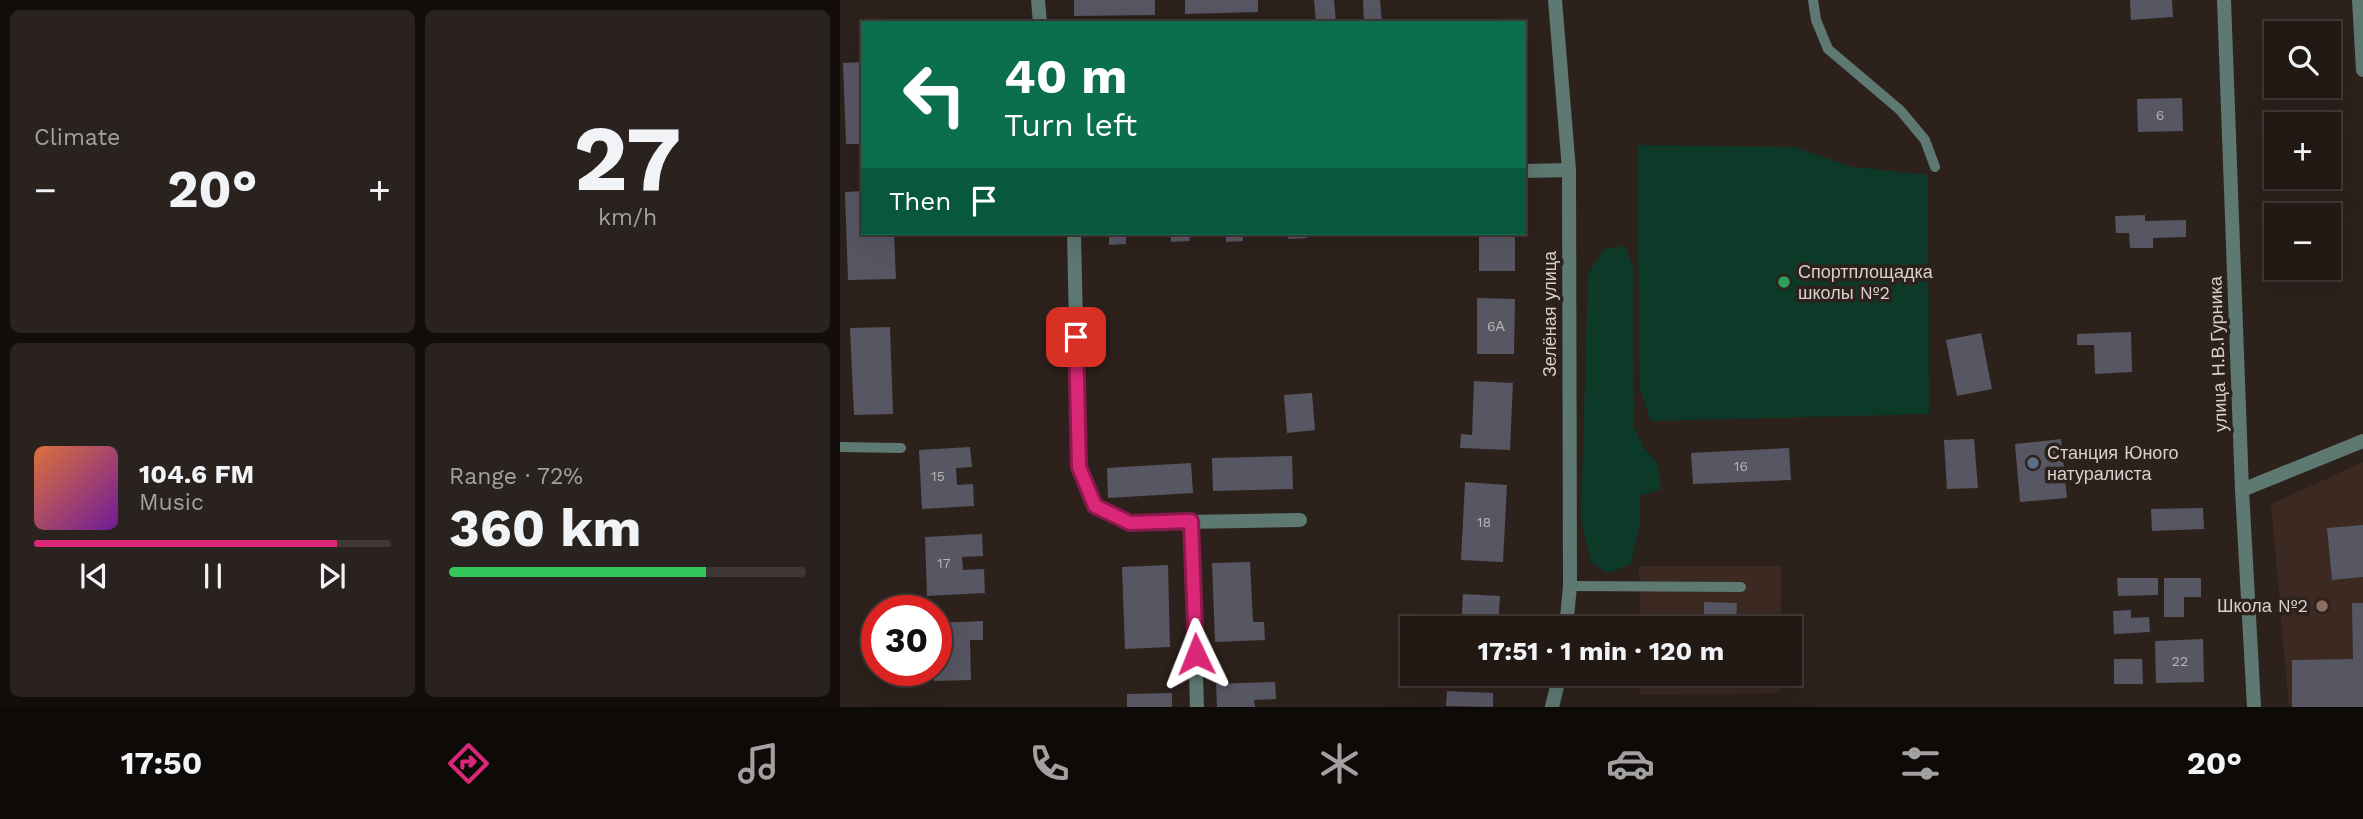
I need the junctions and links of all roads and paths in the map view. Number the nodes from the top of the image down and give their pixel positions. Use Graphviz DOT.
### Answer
graph roads {
  1 [pos="1038,0"];
  2 [pos="1555,0"];
  3 [pos="1813,0"];
  4 [pos="2224,0"];
  5 [pos="2358,0"];
  6 [pos="1040,21"];
  7 [pos="2362,25"];
  8 [pos="2363,69"];
  9 [pos="1935,167"];
  10 [pos="1569,170"];
  11 [pos="1526,171"];
  12 [pos="1074,235"];
  13 [pos="2363,440"];
  14 [pos="840,447"];
  15 [pos="901,448"];
  16 [pos="2242,490"];
  17 [pos="1300,520"];
  18 [pos="1191,521"];
  19 [pos="1570,586"];
  20 [pos="1741,587"];
  21 [pos="1567,616"];
  22 [pos="1557,686"];
  23 [pos="1197,707"];
  24 [pos="1552,707"];
  25 [pos="2254,707"];
  1 -- 6 [label="street"];
  2 -- 10 [label="street, Зелёная улица"];
  3 -- 9 [label="lane"];
  4 -- 16 [label="street, улица Н.В.Гурника"];
  5 -- 7 [label="street"];
  7 -- 8 [label="street"];
  10 -- 11 [label="street"];
  10 -- 19 [label="street, Зелёная улица"];
  12 -- 18 [label="street"];
  13 -- 16 [label="street"];
  14 -- 15 [label="lane"];
  16 -- 25 [label="street, улица Н.В.Гурника"];
  17 -- 18 [label="street"];
  18 -- 23 [label="street"];
  19 -- 20 [label="lane"];
  19 -- 21 [label="street, Зелёная улица"];
  22 -- 24 [label="street"];
}
